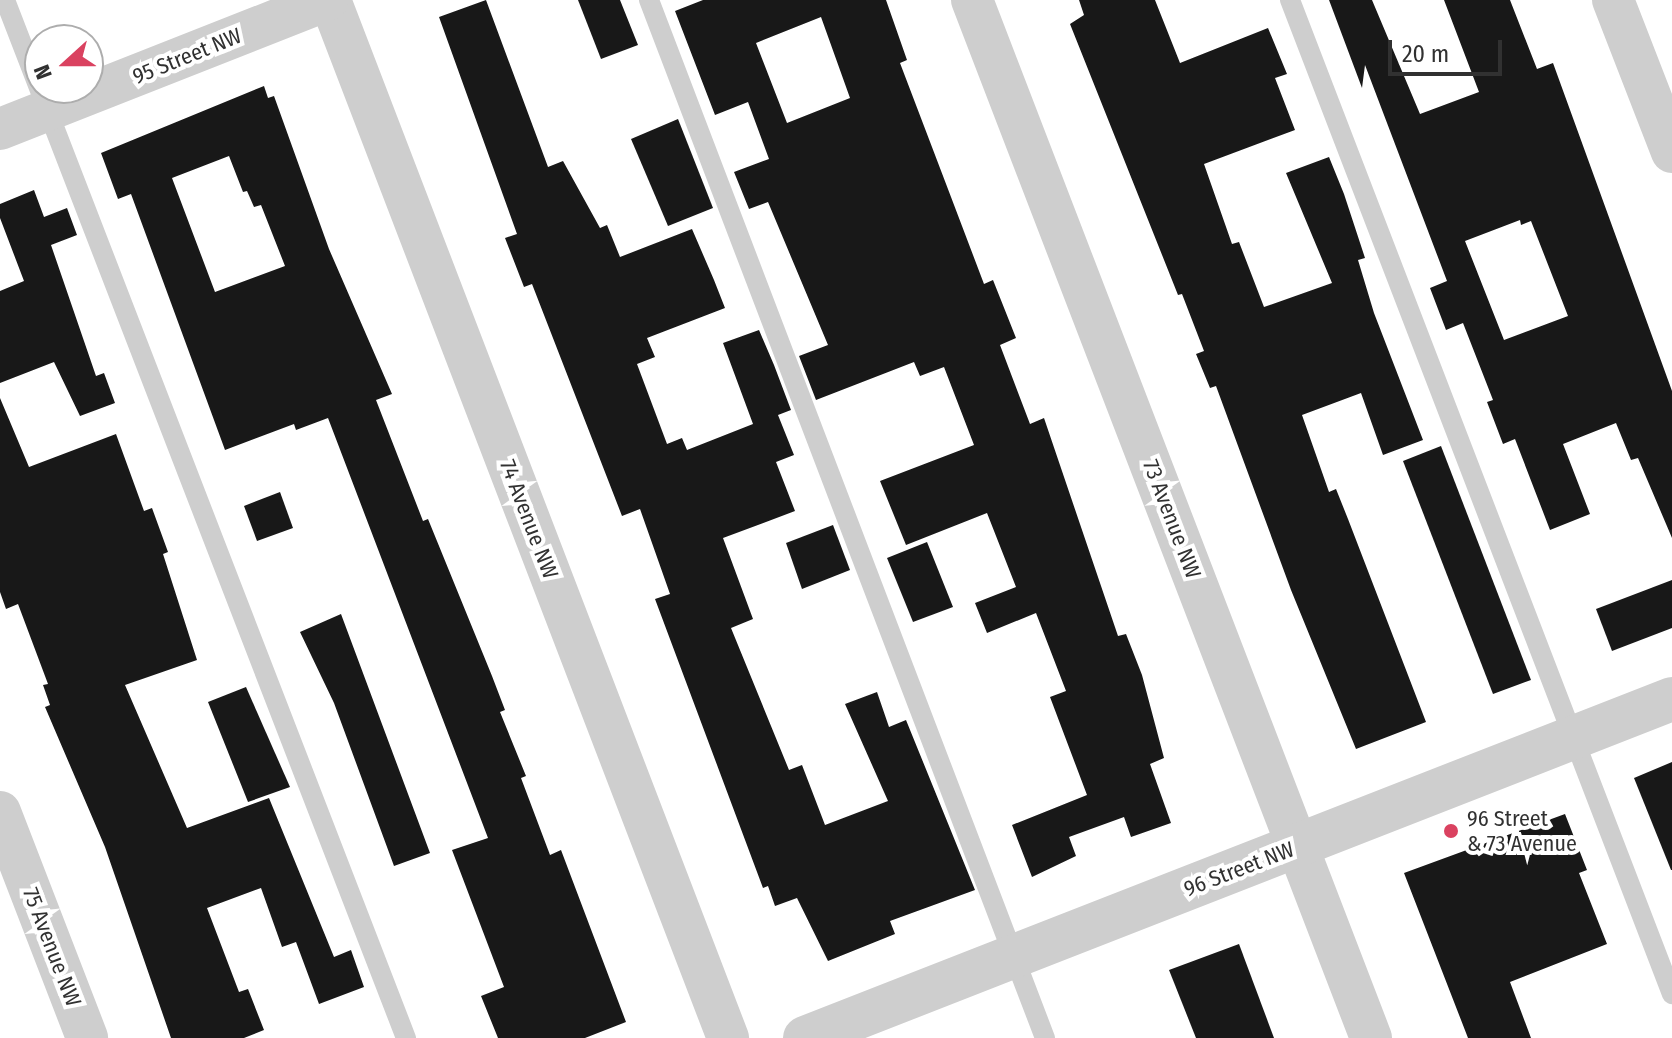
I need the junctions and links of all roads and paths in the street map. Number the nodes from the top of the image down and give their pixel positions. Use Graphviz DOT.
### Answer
graph roads {
  1 [pos="5,0"];
  2 [pos="329,0"];
  3 [pos="649,0"];
  4 [pos="972,0"];
  5 [pos="1290,0"];
  6 [pos="1613,0"];
  7 [pos="48,111"];
  8 [pos="0,129"];
  9 [pos="1672,152"];
  10 [pos="1672,699"];
  11 [pos="1574,737"];
  12 [pos="0,812"];
  13 [pos="1298,846"];
  14 [pos="1014,956"];
  15 [pos="1672,994"];
  16 [pos="87,1038"];
  17 [pos="406,1038"];
  18 [pos="728,1038"];
  19 [pos="805,1038"];
  20 [pos="1045,1038"];
  21 [pos="1371,1038"];
  1 -- 7 [label="lane"];
  2 -- 7 [label="street, 95 Street NW"];
  2 -- 18 [label="street, 74 Avenue NW"];
  3 -- 14 [label="lane"];
  4 -- 13 [label="street, 73 Avenue NW"];
  5 -- 11 [label="lane"];
  6 -- 9 [label="street"];
  7 -- 8 [label="street, 95 Street NW"];
  7 -- 17 [label="lane"];
  10 -- 11 [label="street, 96 Street NW"];
  11 -- 13 [label="street, 96 Street NW"];
  11 -- 15 [label="lane"];
  12 -- 16 [label="street, 75 Avenue NW"];
  13 -- 14 [label="street, 96 Street NW"];
  13 -- 21 [label="street, 73 Avenue NW"];
  14 -- 19 [label="street, 96 Street NW"];
  14 -- 20 [label="lane"];
}
